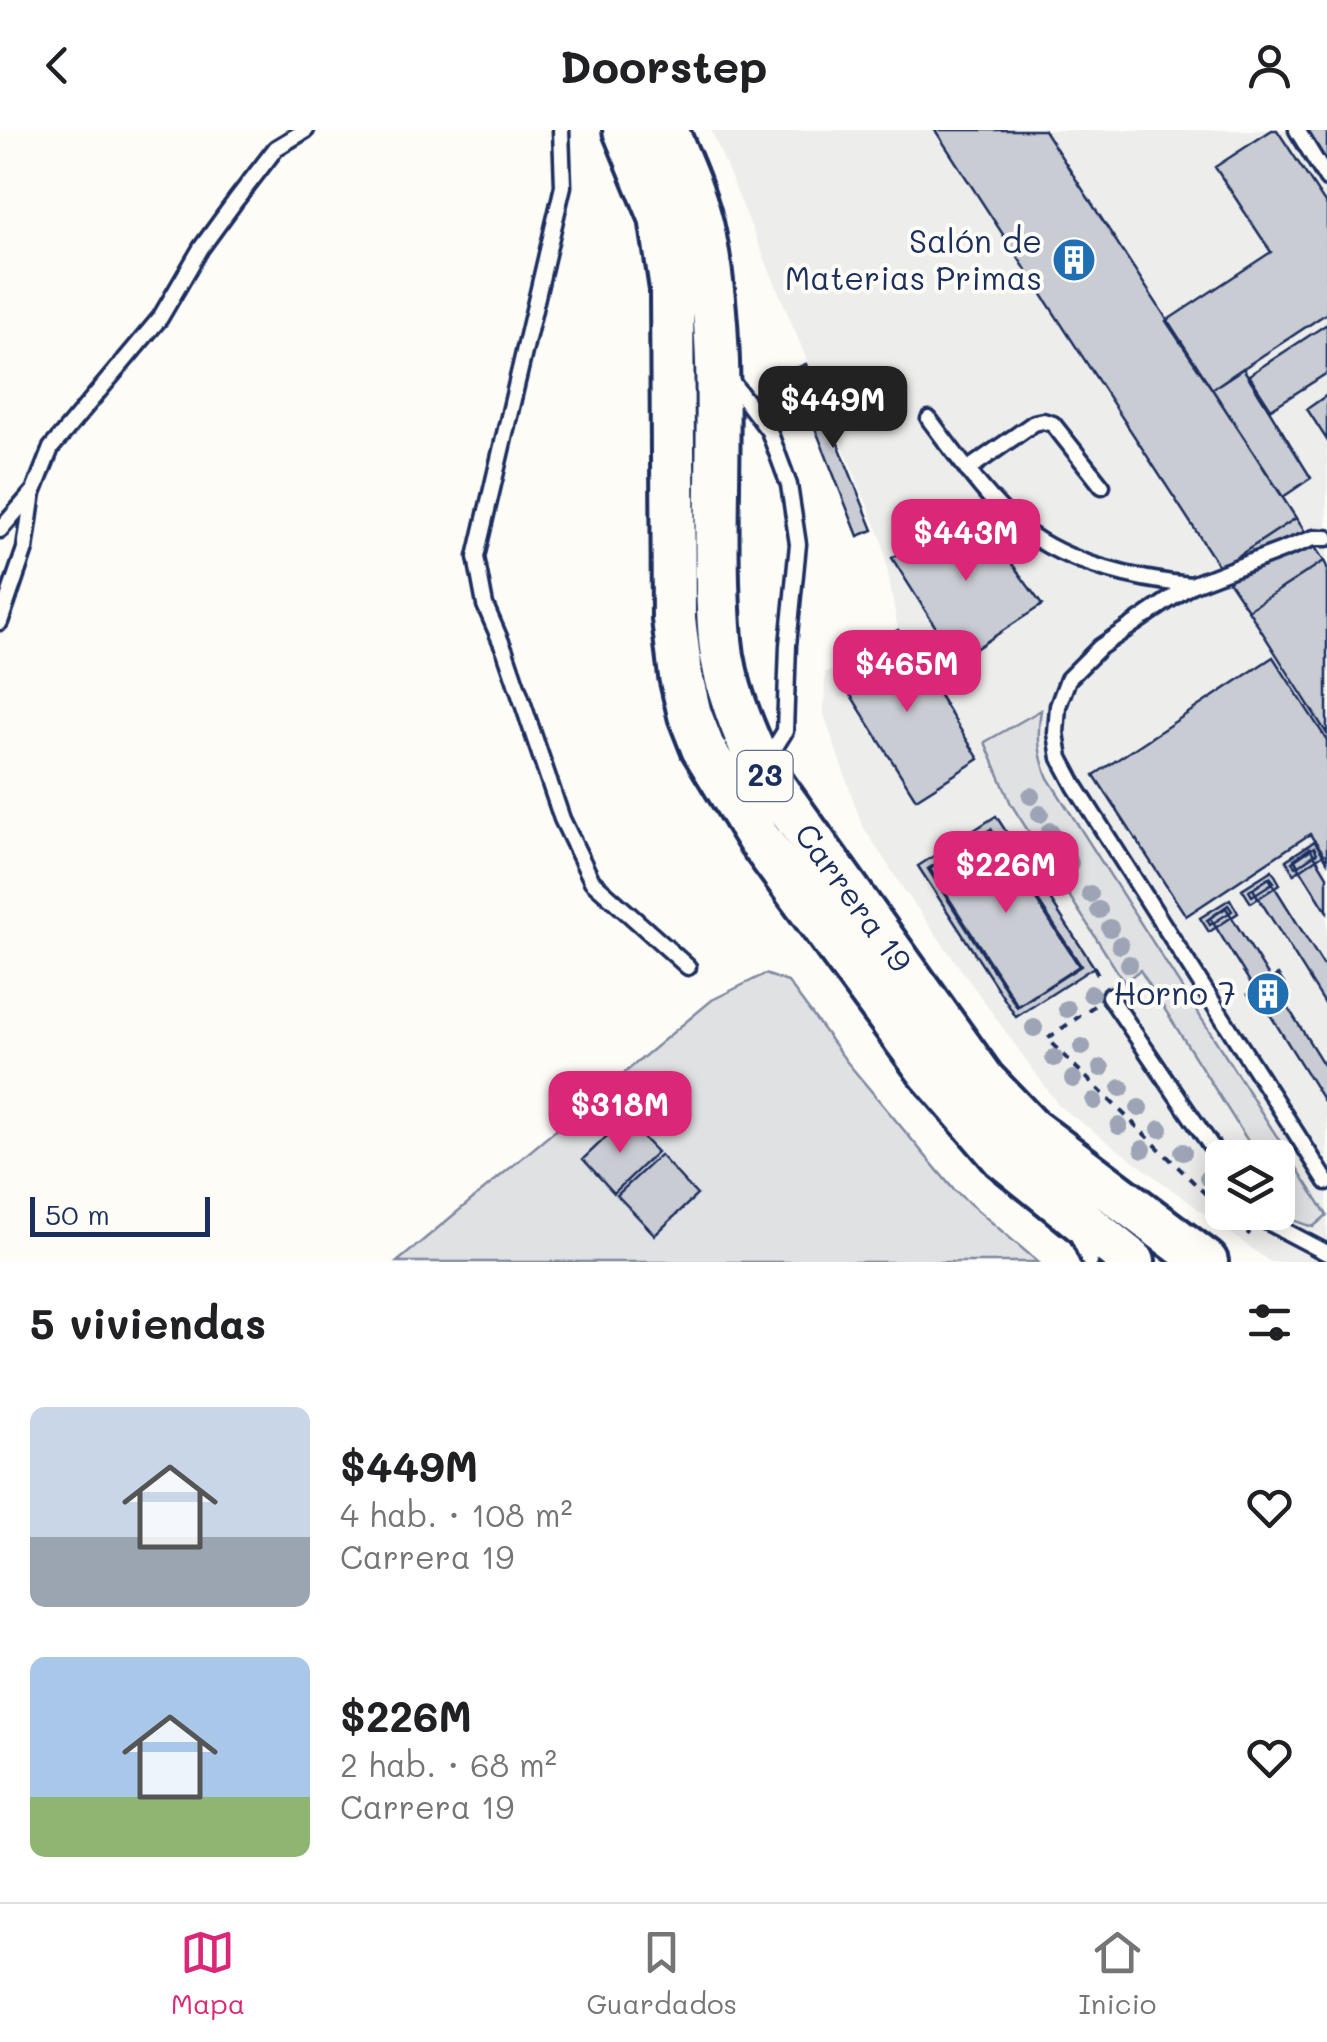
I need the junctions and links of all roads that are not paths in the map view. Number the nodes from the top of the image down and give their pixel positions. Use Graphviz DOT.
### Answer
graph roads {
  1 [pos="306,130"];
  2 [pos="561,130"];
  3 [pos="1298,130"];
  4 [pos="635,136"];
  5 [pos="1327,179"];
  6 [pos="716,361"];
  7 [pos="929,418"];
  8 [pos="968,470"];
  9 [pos="1102,486"];
  10 [pos="34,491"];
  11 [pos="0,530"];
  12 [pos="1327,538"];
  13 [pos="1191,585"];
  14 [pos="0,622"];
  15 [pos="761,770"];
  16 [pos="688,967"];
  17 [pos="1108,996"];
  18 [pos="1207,1140"];
  19 [pos="1327,1182"];
  20 [pos="1065,1208"];
  21 [pos="1284,1230"];
  22 [pos="1327,1252"];
  23 [pos="1090,1262"];
  24 [pos="1132,1262"];
  25 [pos="1206,1262"];
  1 -- 10 [label="lane"];
  2 -- 16 [label="lane"];
  3 -- 5 [label="lane"];
  4 -- 6 [label="main road, Carrera 19 / 23"];
  4 -- 20 [label="main road, Carrera 19 / 23"];
  6 -- 15 [label="main road, Carrera 19 / 23"];
  6 -- 15 [label="lane"];
  7 -- 8 [label="lane"];
  8 -- 9 [label="lane"];
  8 -- 13 [label="lane"];
  10 -- 11 [label="lane"];
  10 -- 14 [label="lane"];
  12 -- 13 [label="lane"];
  13 -- 19 [label="lane"];
  15 -- 25 [label="main road, Carrera 19 / 23"];
  17 -- 18 [label="lane"];
  20 -- 23 [label="lane"];
  20 -- 24 [label="main road, Carrera 19 / 23"];
  21 -- 22 [label="lane"];
}
